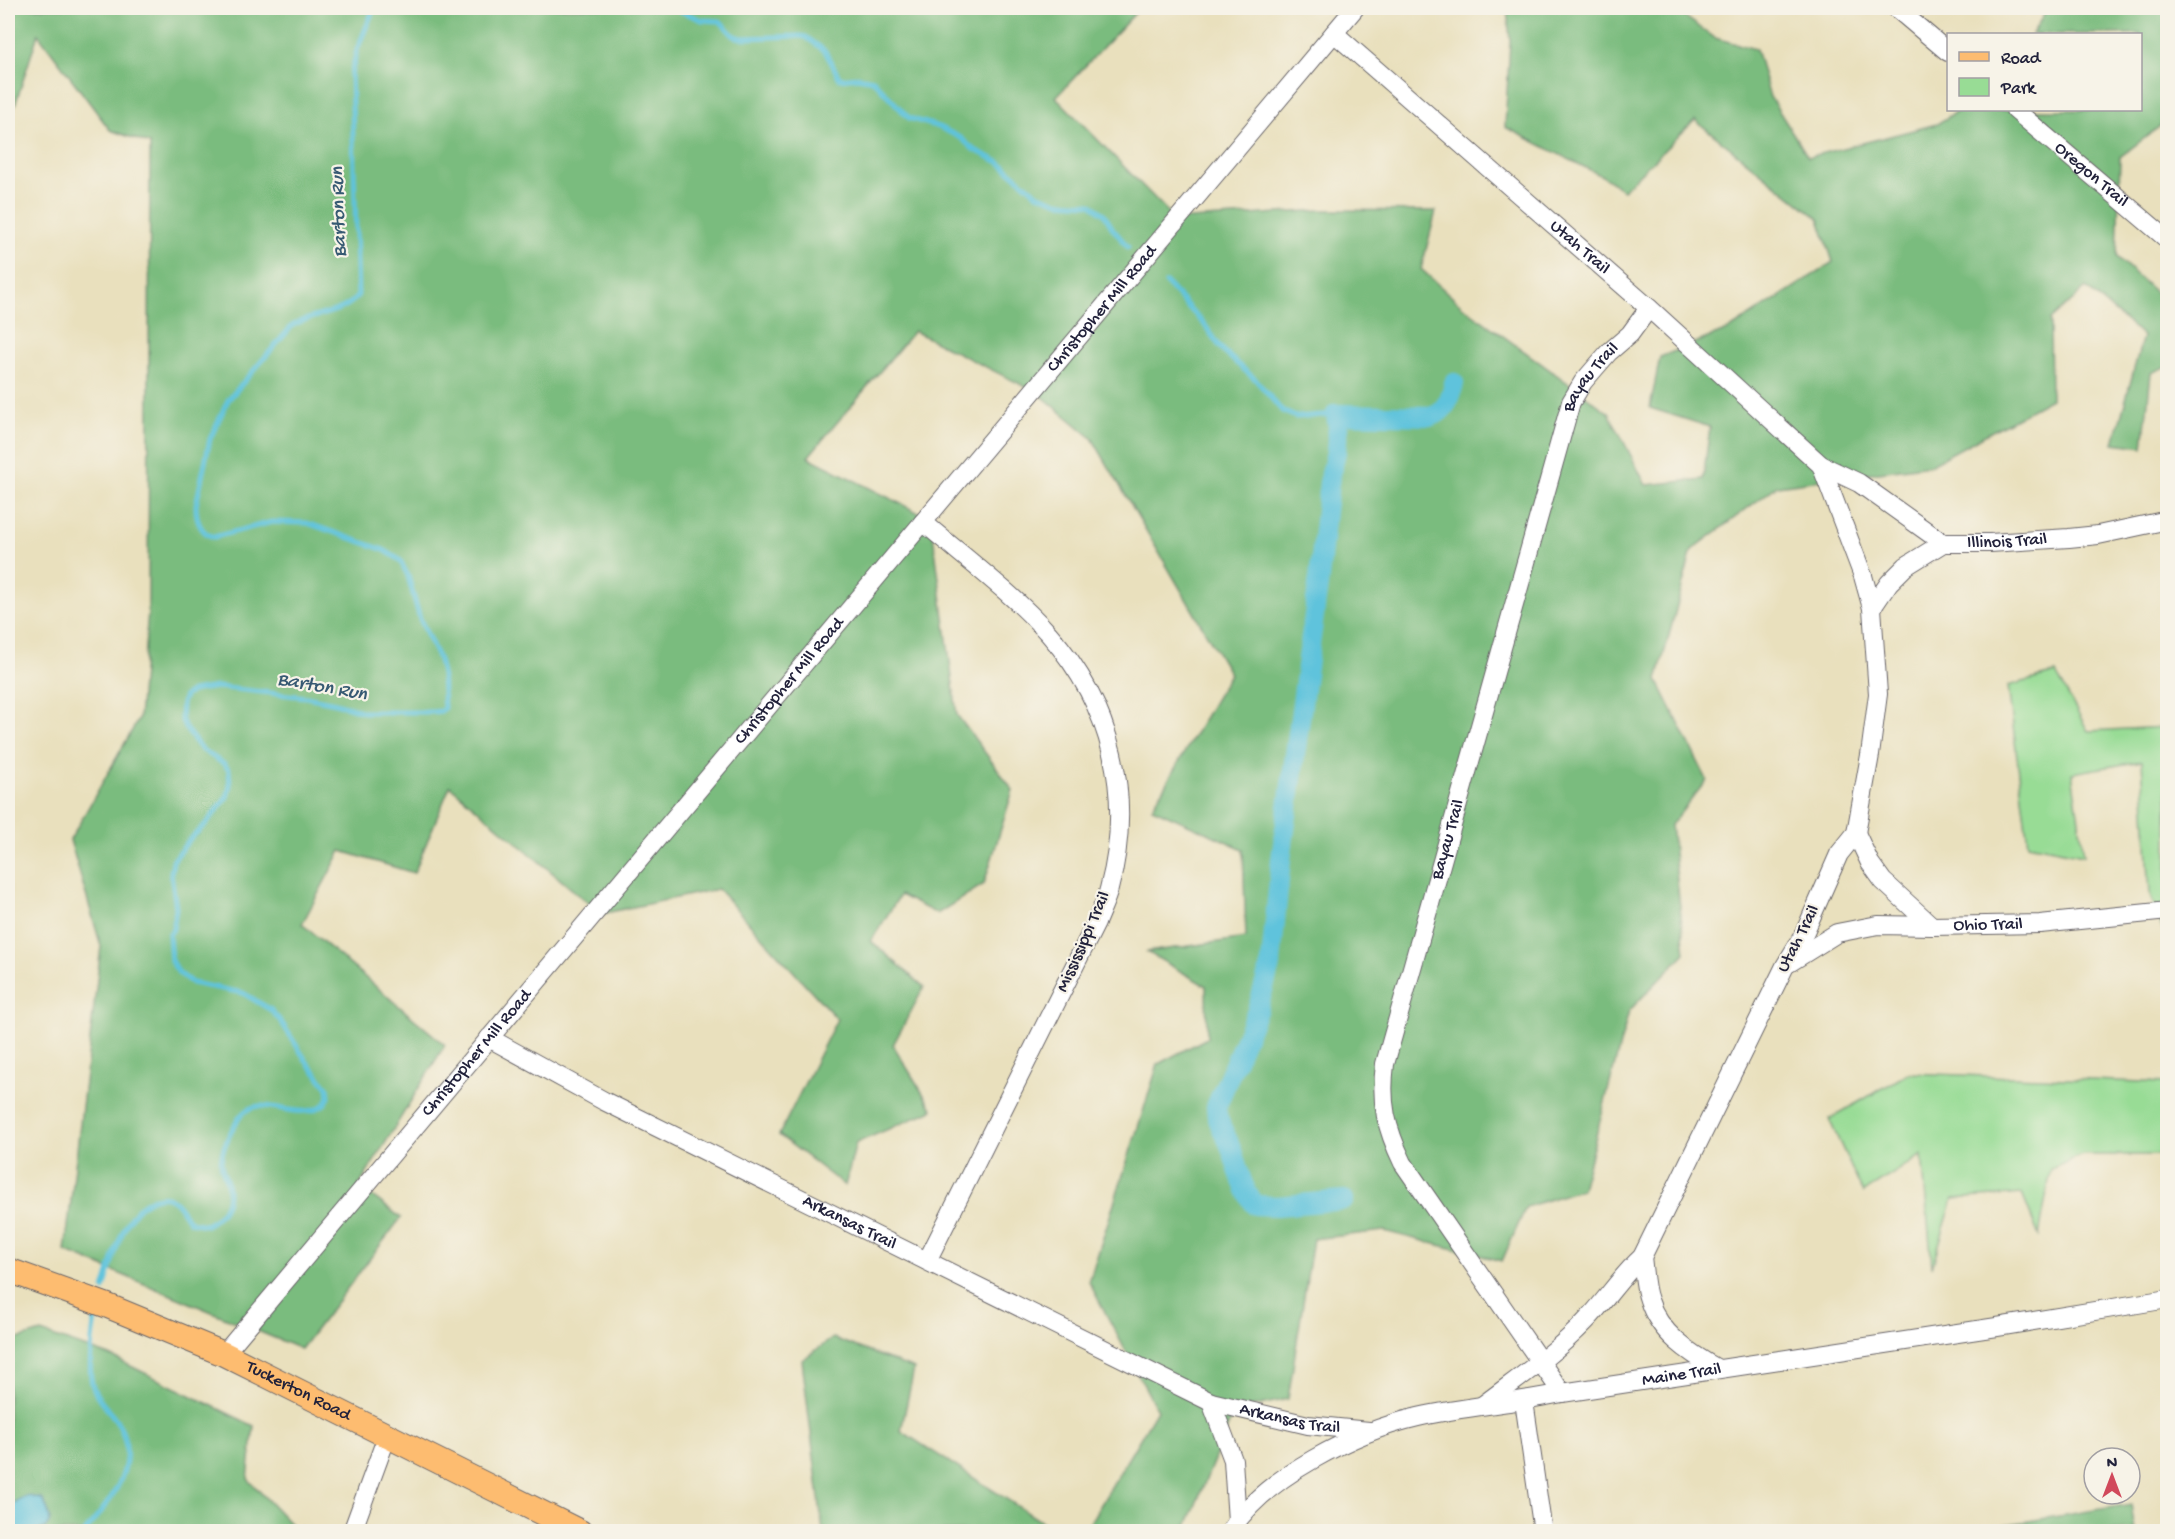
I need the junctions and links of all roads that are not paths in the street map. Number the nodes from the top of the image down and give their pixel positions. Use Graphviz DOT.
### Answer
graph roads {
  1 [pos="1355,8"];
  2 [pos="1896,8"];
  3 [pos="1334,33"];
  4 [pos="1947,51"];
  5 [pos="2016,111"];
  6 [pos="2168,240"];
  7 [pos="1649,308"];
  8 [pos="1821,465"];
  9 [pos="2168,520"];
  10 [pos="923,522"];
  11 [pos="1943,543"];
  12 [pos="1872,609"];
  13 [pos="1856,833"];
  14 [pos="2168,911"];
  15 [pos="1932,926"];
  16 [pos="1785,966"];
  17 [pos="489,1038"];
  18 [pos="1642,1257"];
  19 [pos="927,1261"];
  20 [pos="8,1270"];
  21 [pos="2168,1299"];
  22 [pos="224,1354"];
  23 [pos="1541,1360"];
  24 [pos="1718,1369"];
  25 [pos="1562,1393"];
  26 [pos="1524,1401"];
  27 [pos="1210,1402"];
  28 [pos="1483,1405"];
  29 [pos="1371,1432"];
  30 [pos="387,1436"];
  31 [pos="1233,1526"];
  32 [pos="352,1532"];
  33 [pos="580,1532"];
  34 [pos="1543,1532"];
  1 -- 3 [label="street, Christopher Mill Road"];
  2 -- 4 [label="street"];
  3 -- 7 [label="street, Utah Trail"];
  3 -- 10 [label="street, Christopher Mill Road"];
  5 -- 6 [label="street, Oregon Trail"];
  7 -- 8 [label="street, Utah Trail"];
  7 -- 23 [label="street, Bayau Trail"];
  8 -- 11 [label="street, Utah Trail"];
  8 -- 12 [label="street, Utah Trail"];
  9 -- 11 [label="street, Illinois Trail"];
  10 -- 17 [label="street, Christopher Mill Road"];
  10 -- 19 [label="street, Mississippi Trail"];
  11 -- 12 [label="street, Illinois Trail"];
  12 -- 13 [label="street, Utah Trail"];
  13 -- 15 [label="street, Ohio Trail"];
  13 -- 16 [label="street, Utah Trail"];
  14 -- 15 [label="street, Ohio Trail"];
  15 -- 16 [label="street"];
  16 -- 18 [label="street, Utah Trail"];
  17 -- 19 [label="street, Arkansas Trail"];
  17 -- 22 [label="street, Christopher Mill Road"];
  18 -- 23 [label="street, Utah Trail"];
  18 -- 24 [label="street"];
  19 -- 27 [label="street, Arkansas Trail"];
  20 -- 22 [label="main road, Tuckerton Road"];
  21 -- 24 [label="street, Maine Trail"];
  22 -- 30 [label="main road, Tuckerton Road"];
  23 -- 25 [label="street"];
  23 -- 28 [label="street, Utah Trail"];
  24 -- 25 [label="street, Maine Trail"];
  25 -- 26 [label="street, Maine Trail"];
  26 -- 28 [label="street, Maine Trail"];
  26 -- 34 [label="street"];
  27 -- 29 [label="street, Arkansas Trail"];
  27 -- 31 [label="street, Arkansas Trail"];
  28 -- 29 [label="street, Maine Trail"];
  29 -- 31 [label="street, Maine Trail"];
  30 -- 32 [label="street"];
  30 -- 33 [label="main road, Tuckerton Road"];
}
